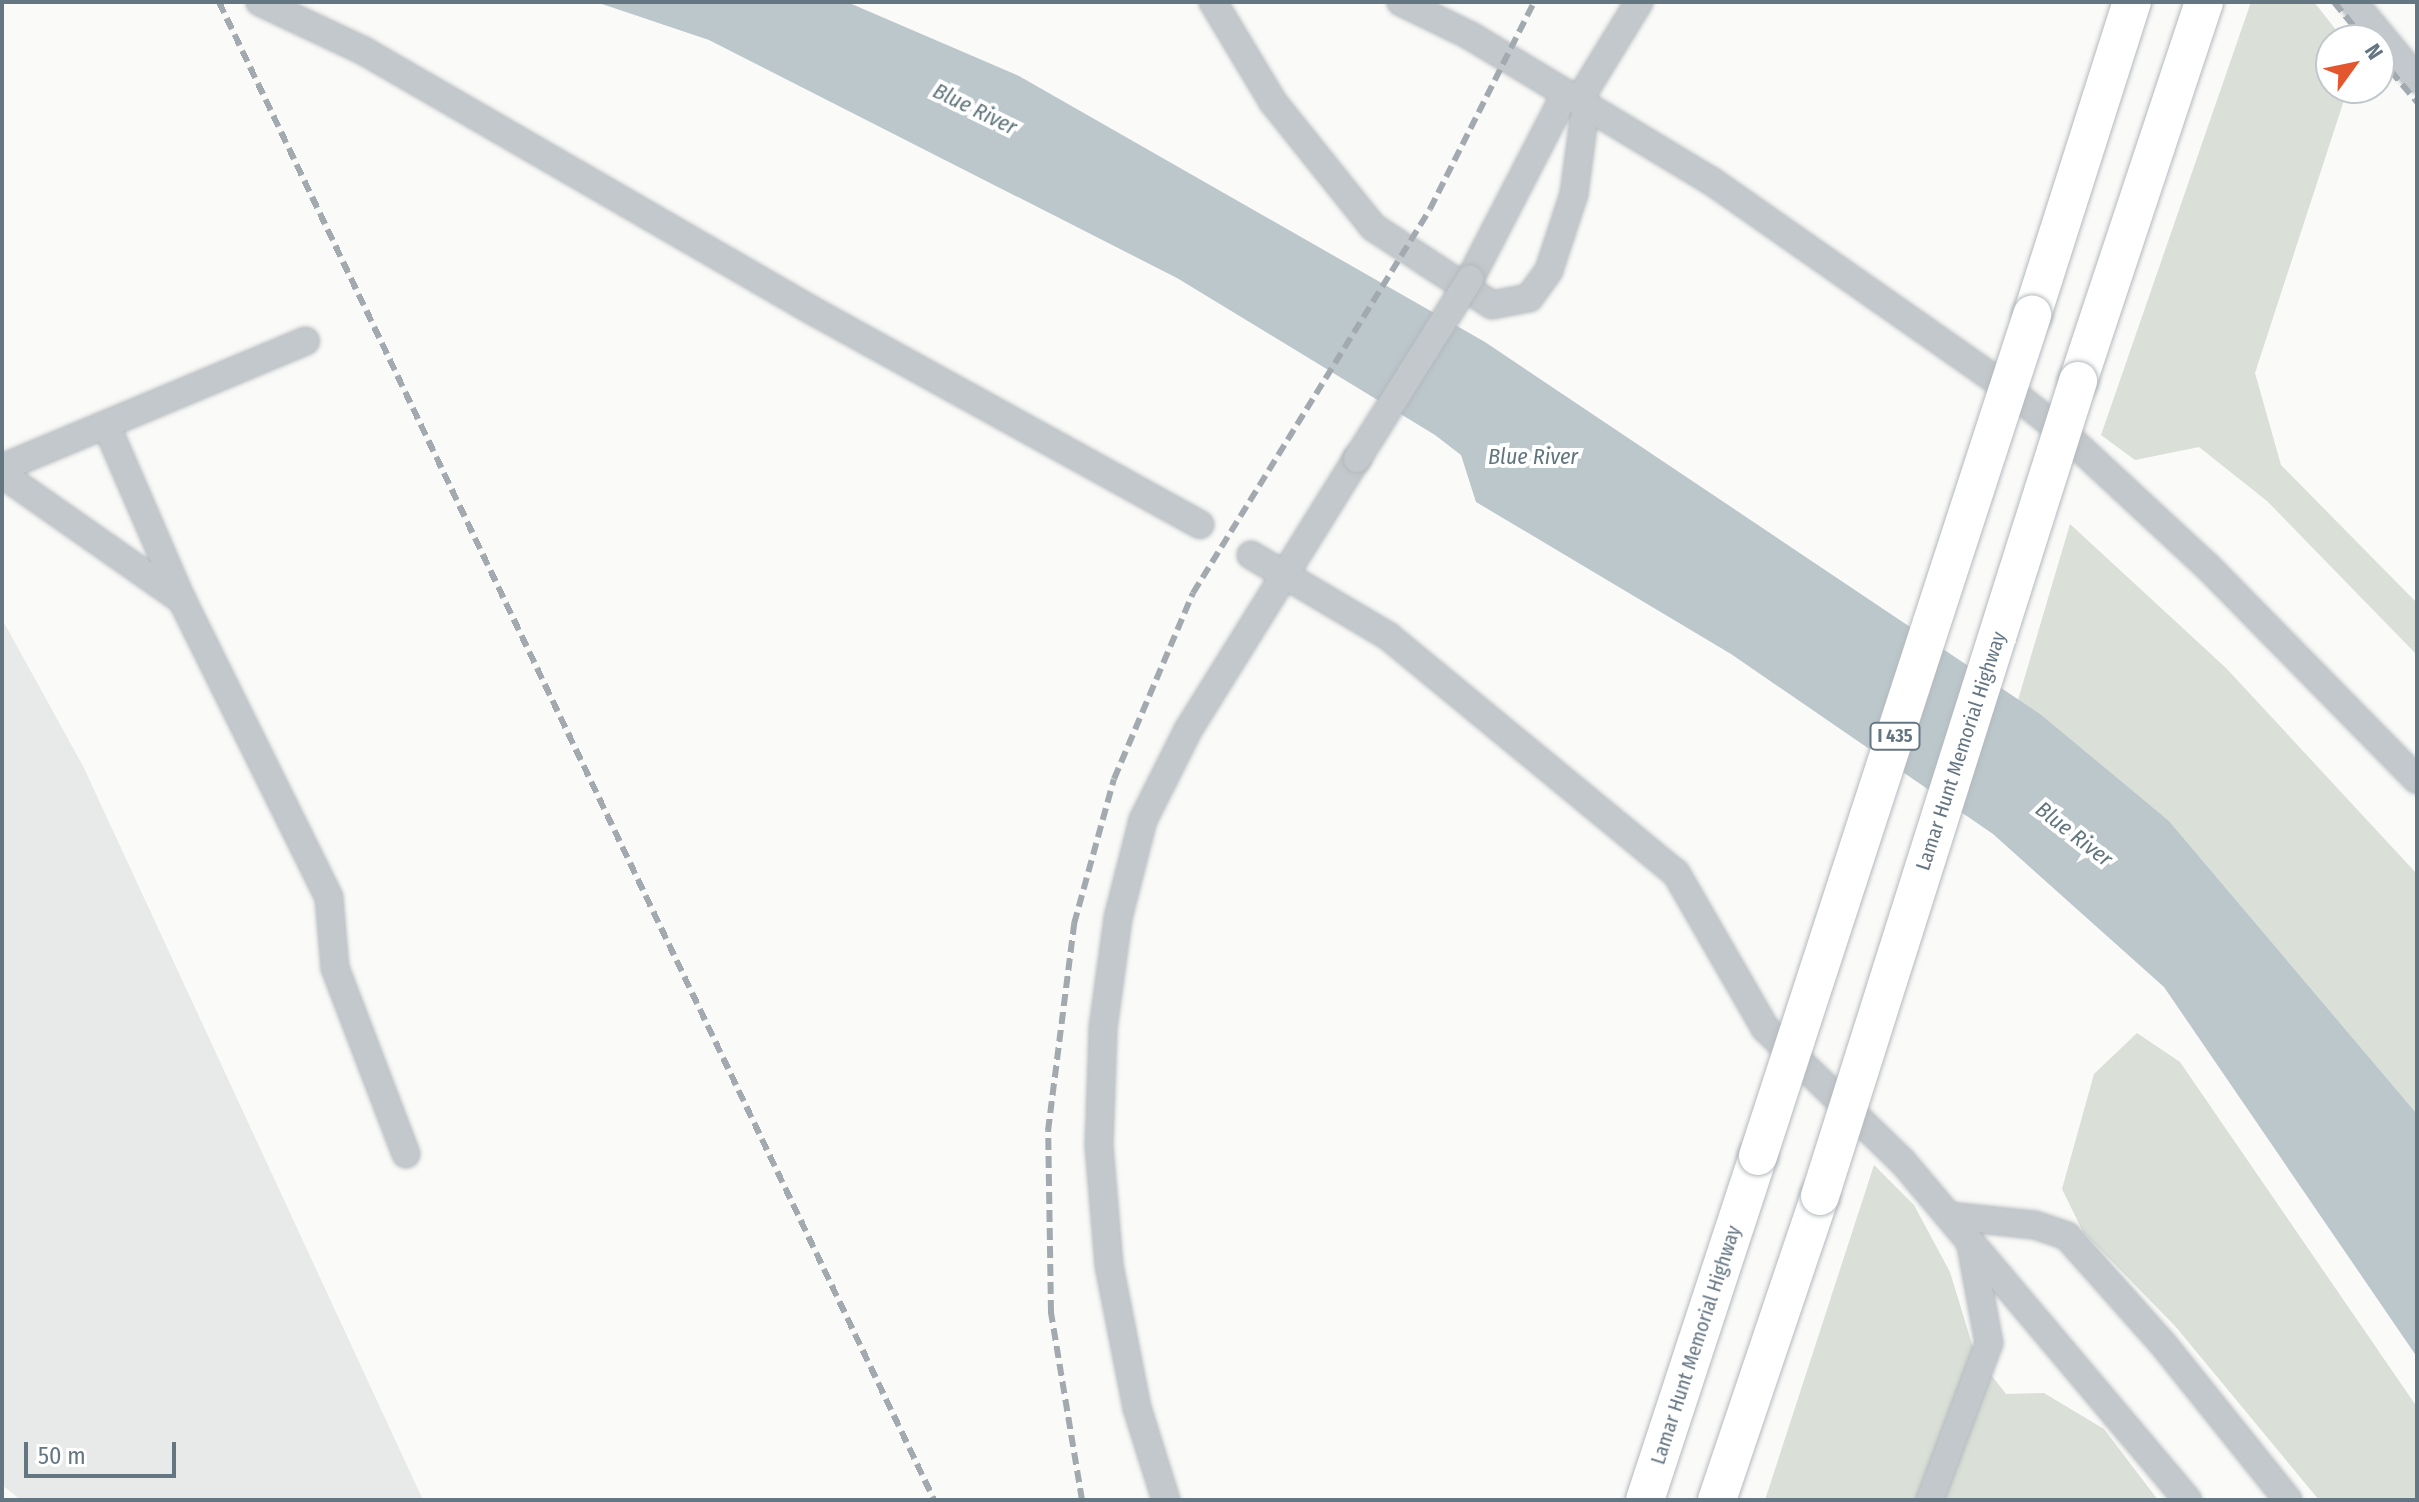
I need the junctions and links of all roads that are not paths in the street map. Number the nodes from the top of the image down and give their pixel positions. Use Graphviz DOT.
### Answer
graph roads {
  1 [pos="260,2"];
  2 [pos="1213,2"];
  3 [pos="1401,2"];
  4 [pos="1639,2"];
  5 [pos="2132,2"];
  6 [pos="2204,2"];
  7 [pos="2353,2"];
  8 [pos="2417,79"];
  9 [pos="1577,99"];
  10 [pos="305,341"];
  11 [pos="107,427"];
  12 [pos="2,471"];
  13 [pos="1200,525"];
  14 [pos="1251,555"];
  15 [pos="1283,573"];
  16 [pos="182,600"];
  17 [pos="2417,780"];
  18 [pos="406,1154"];
  19 [pos="1949,1216"];
  20 [pos="1970,1242"];
  21 [pos="1166,1500"];
  22 [pos="1645,1500"];
  23 [pos="1717,1500"];
  24 [pos="1930,1500"];
  25 [pos="2188,1500"];
  26 [pos="2288,1500"];
  1 -- 13 [label="street"];
  2 -- 9 [label="street"];
  3 -- 9 [label="street"];
  4 -- 9 [label="street"];
  5 -- 22 [label="highway, Lamar Hunt Memorial Highway / I 435, bridge"];
  6 -- 23 [label="highway, Lamar Hunt Memorial Highway, bridge"];
  7 -- 8 [label="street"];
  9 -- 15 [label="street, bridge"];
  9 -- 17 [label="street"];
  10 -- 11 [label="street"];
  11 -- 12 [label="street"];
  11 -- 16 [label="street"];
  12 -- 16 [label="street"];
  14 -- 15 [label="street"];
  15 -- 19 [label="street"];
  15 -- 21 [label="street"];
  16 -- 18 [label="street"];
  19 -- 20 [label="street"];
  19 -- 26 [label="street"];
  20 -- 24 [label="street"];
  20 -- 25 [label="street"];
}
